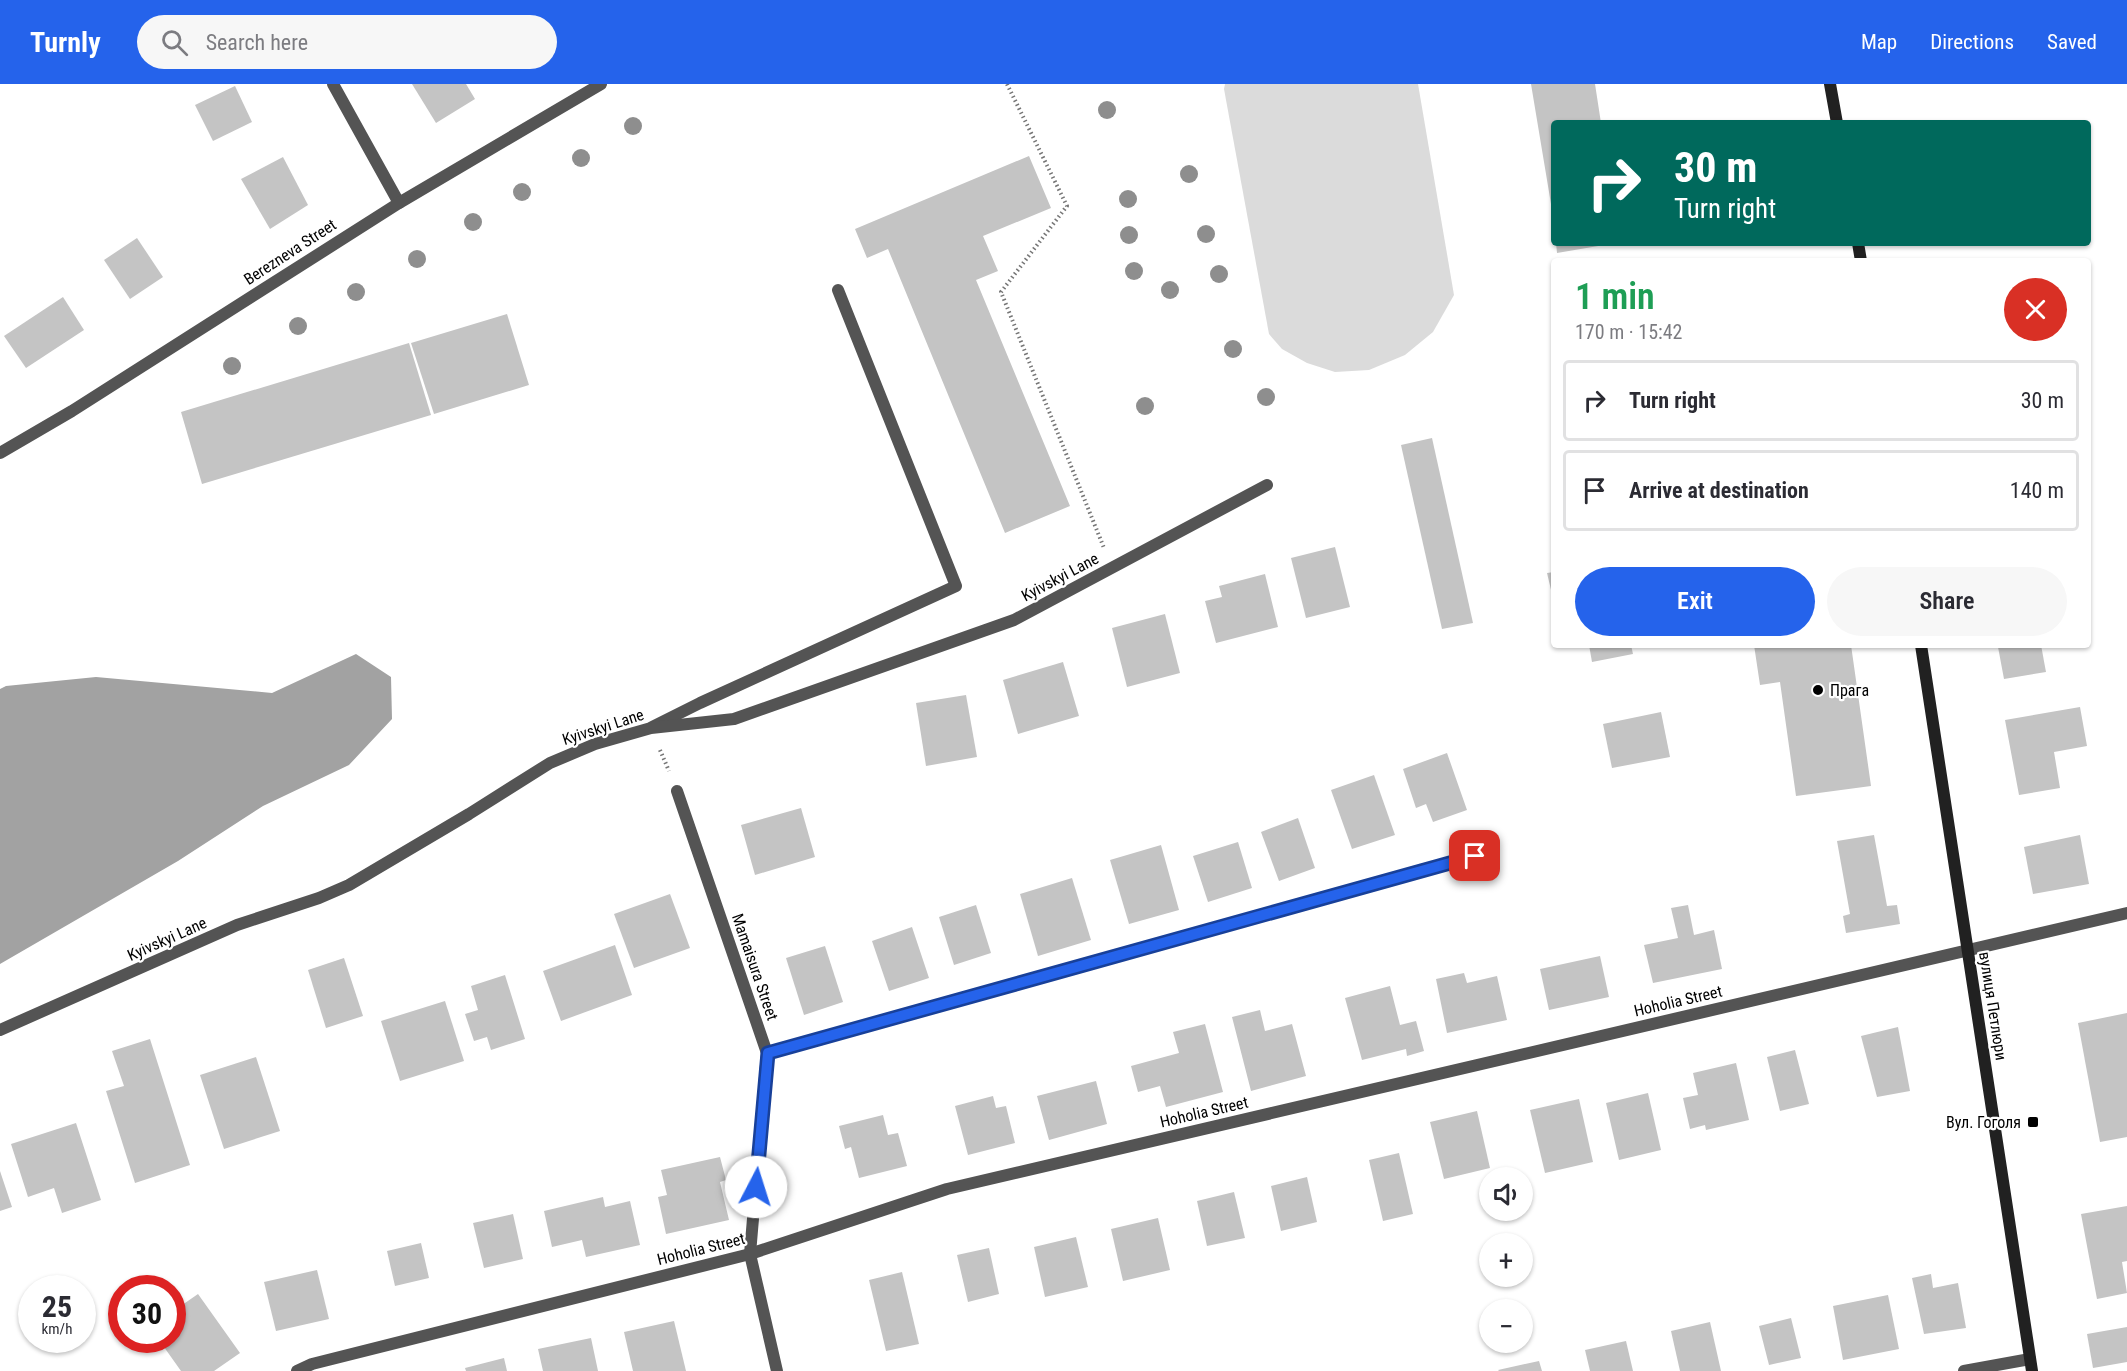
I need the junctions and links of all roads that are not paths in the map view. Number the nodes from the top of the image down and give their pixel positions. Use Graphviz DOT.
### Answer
graph roads {
  1 [pos="333,84"];
  2 [pos="601,84"];
  3 [pos="1830,84"];
  4 [pos="1836,120"];
  5 [pos="399,203"];
  6 [pos="838,290"];
  7 [pos="0,453"];
  8 [pos="1267,485"];
  9 [pos="1921,648"];
  10 [pos="651,728"];
  11 [pos="677,791"];
  12 [pos="1475,856"];
  13 [pos="2127,913"];
  14 [pos="1968,951"];
  15 [pos="0,1030"];
  16 [pos="768,1053"];
  17 [pos="750,1254"];
  18 [pos="2031,1365"];
  19 [pos="297,1371"];
  20 [pos="777,1371"];
  21 [pos="1964,1371"];
  1 -- 5 [label="street"];
  2 -- 5 [label="street, Berezneva Street"];
  3 -- 4 [label="main road"];
  5 -- 7 [label="street, Berezneva Street"];
  6 -- 10 [label="street"];
  8 -- 10 [label="street, Kyivskyi Lane"];
  9 -- 14 [label="main road, вулиця Петлюри"];
  10 -- 15 [label="street, Kyivskyi Lane"];
  11 -- 16 [label="street, Mamaisura Street"];
  12 -- 16 [label="street"];
  13 -- 14 [label="street, Hoholia Street"];
  14 -- 17 [label="street, Hoholia Street"];
  14 -- 18 [label="main road, вулиця Петлюри"];
  16 -- 17 [label="street, Mamaisura Street"];
  17 -- 19 [label="street, Hoholia Street"];
  17 -- 20 [label="street, Mamaisura Street"];
  18 -- 21 [label="street"];
}
